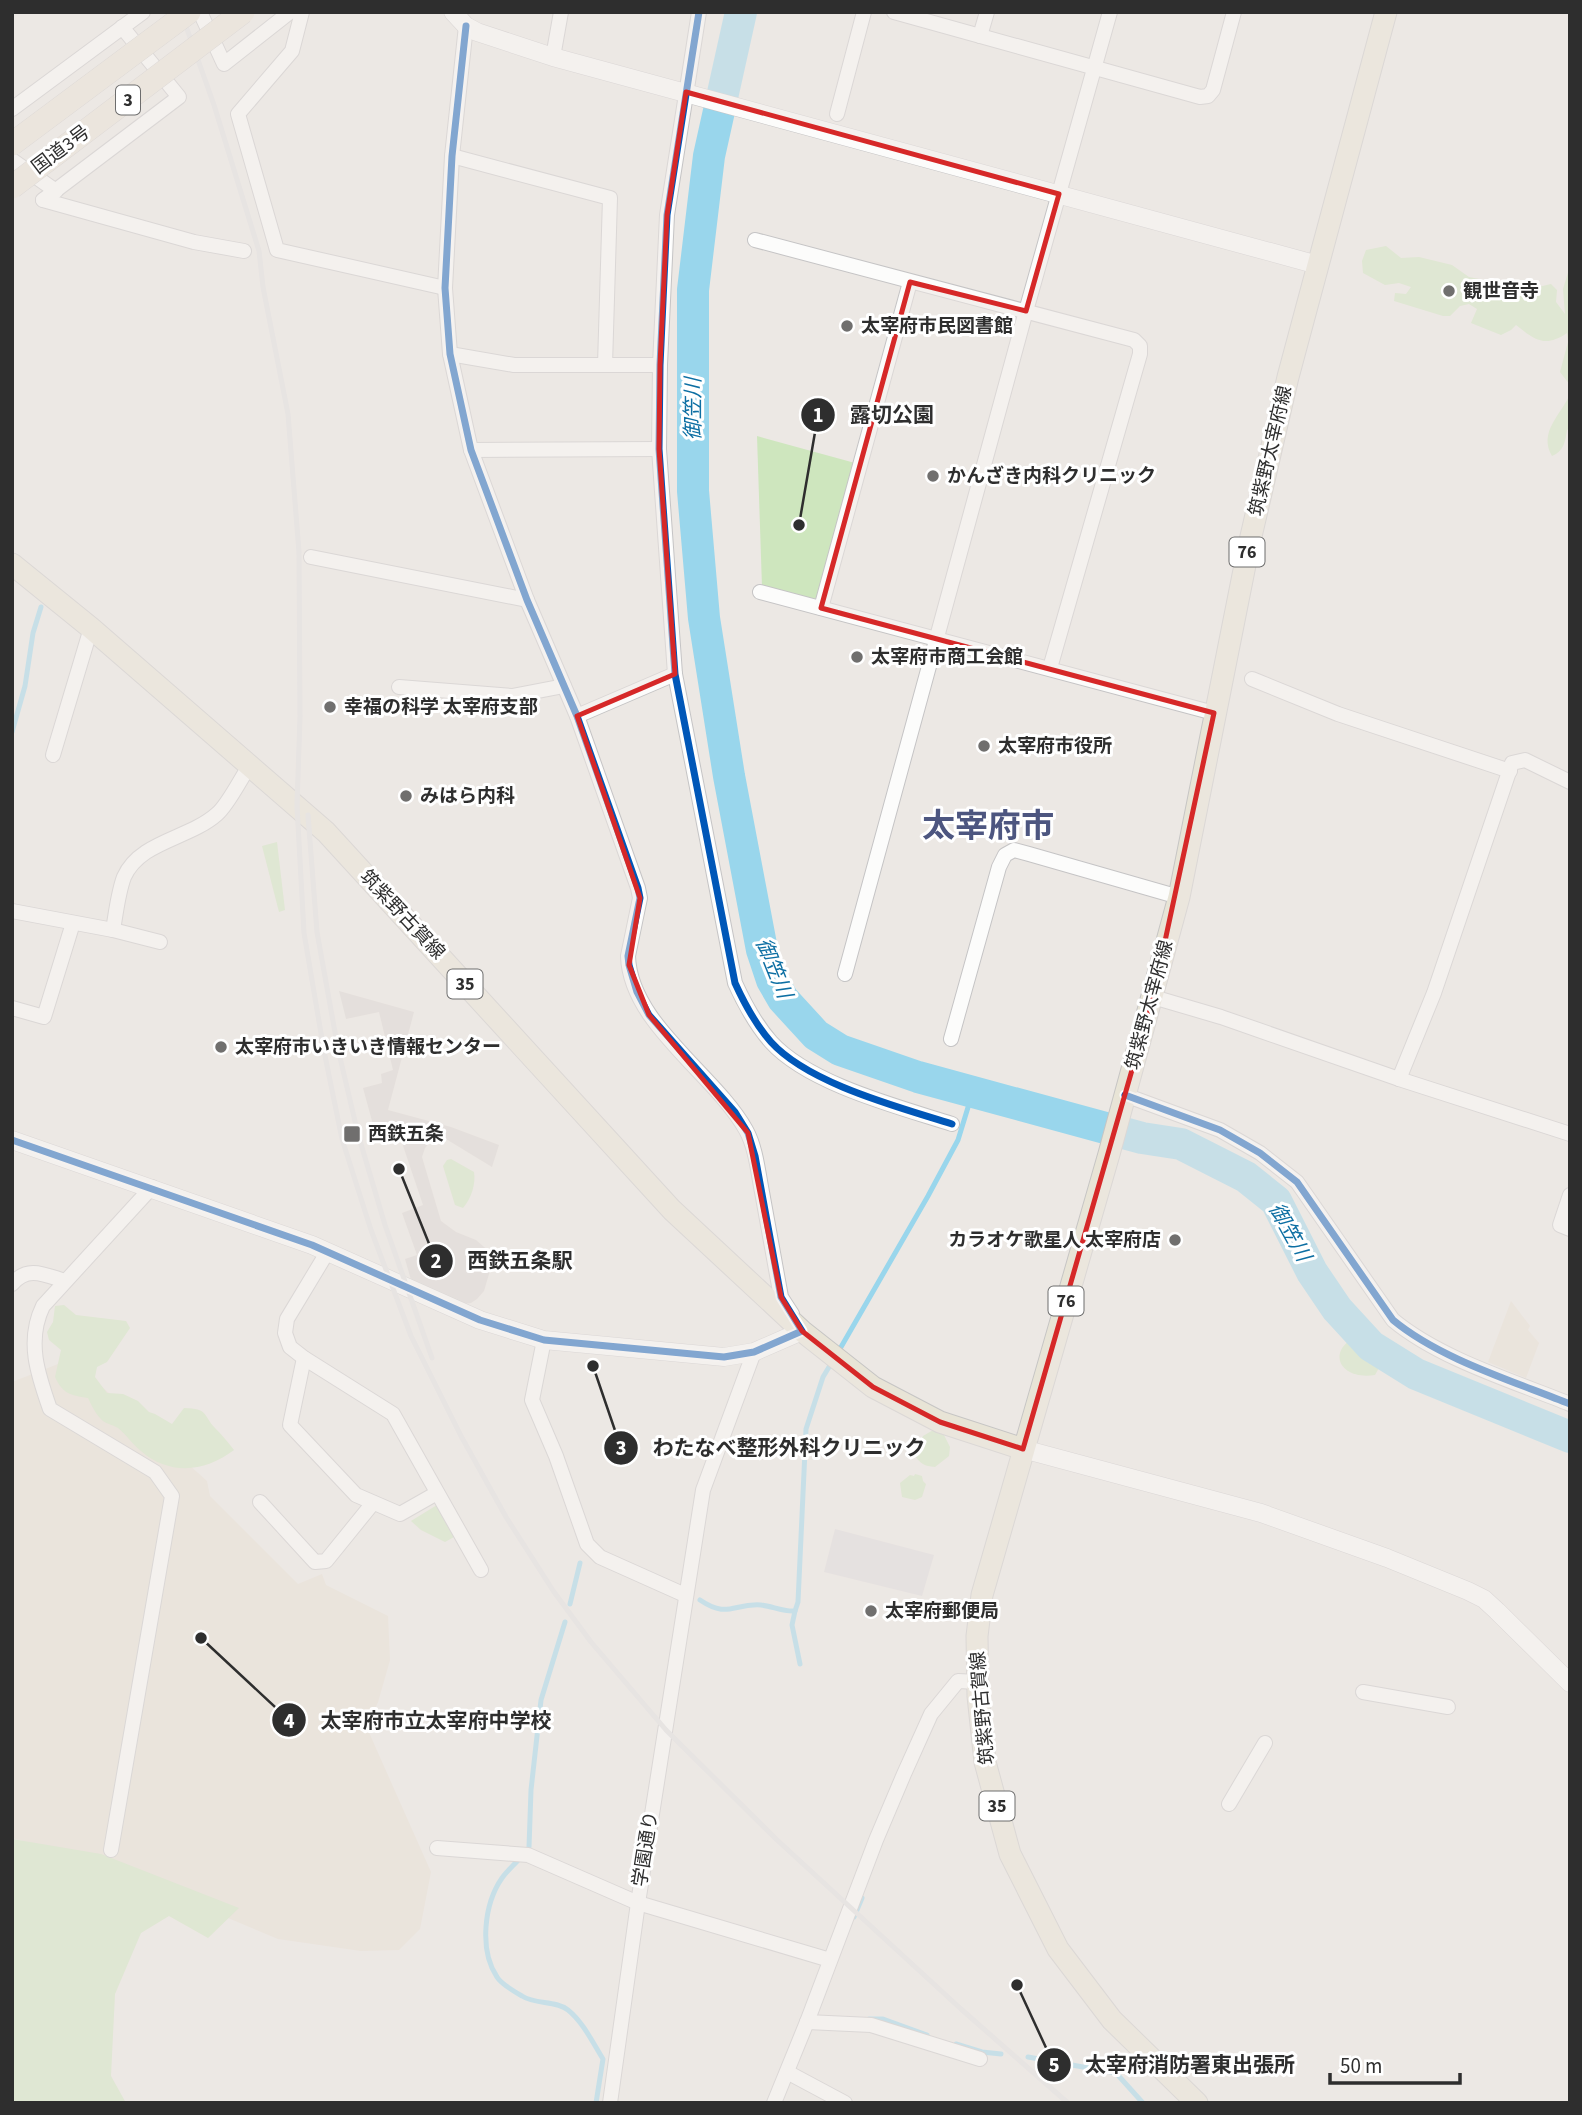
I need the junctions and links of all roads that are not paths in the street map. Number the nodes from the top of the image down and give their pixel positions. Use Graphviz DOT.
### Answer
graph roads {
  1 [pos="143,12"];
  2 [pos="189,12"];
  3 [pos="200,12"];
  4 [pos="243,12"];
  5 [pos="290,12"];
  6 [pos="302,12"];
  7 [pos="453,12"];
  8 [pos="561,12"];
  9 [pos="699,12"];
  10 [pos="864,12"];
  11 [pos="894,12"];
  12 [pos="987,12"];
  13 [pos="1110,12"];
  14 [pos="1234,12"];
  15 [pos="1386,12"];
  16 [pos="466,26"];
  17 [pos="122,27"];
  18 [pos="980,36"];
  19 [pos="553,57"];
  20 [pos="1093,69"];
  21 [pos="688,92"];
  22 [pos="12,109"];
  23 [pos="837,114"];
  24 [pos="12,144"];
  25 [pos="452,156"];
  26 [pos="12,160"];
  27 [pos="12,187"];
  28 [pos="56,191"];
  29 [pos="1059,194"];
  30 [pos="755,240"];
  31 [pos="244,251"];
  32 [pos="1318,265"];
  33 [pos="911,282"];
  34 [pos="445,288"];
  35 [pos="1026,311"];
  36 [pos="450,354"];
  37 [pos="605,365"];
  38 [pos="660,365"];
  39 [pos="659,449"];
  40 [pos="471,450"];
  41 [pos="311,557"];
  42 [pos="12,564"];
  43 [pos="760,592"];
  44 [pos="527,600"];
  45 [pos="821,608"];
  46 [pos="91,628"];
  47 [pos="936,639"];
  48 [pos="1050,668"];
  49 [pos="675,674"];
  50 [pos="1252,679"];
  51 [pos="564,686"];
  52 [pos="399,687"];
  53 [pos="1214,713"];
  54 [pos="577,716"];
  55 [pos="53,755"];
  56 [pos="250,765"];
  57 [pos="1510,771"];
  58 [pos="1570,782"];
  59 [pos="1179,897"];
  60 [pos="12,911"];
  61 [pos="73,923"];
  62 [pos="113,930"];
  63 [pos="160,942"];
  64 [pos="845,974"];
  65 [pos="1153,997"];
  66 [pos="12,1008"];
  67 [pos="951,1039"];
  68 [pos="1399,1079"];
  69 [pos="1124,1097"];
  70 [pos="952,1124"];
  71 [pos="1570,1134"];
  72 [pos="12,1140"];
  73 [pos="152,1188"];
  74 [pos="1570,1195"];
  75 [pos="1570,1229"];
  76 [pos="328,1251"];
  77 [pos="65,1281"];
  78 [pos="12,1284"];
  79 [pos="802,1331"];
  80 [pos="544,1340"];
  81 [pos="754,1352"];
  82 [pos="304,1357"];
  83 [pos="1570,1404"];
  84 [pos="1023,1449"];
  85 [pos="437,1493"];
  86 [pos="260,1502"];
  87 [pos="373,1503"];
  88 [pos="481,1570"];
  89 [pos="685,1595"];
  90 [pos="977,1682"];
  91 [pos="1570,1683"];
  92 [pos="1363,1692"];
  93 [pos="1448,1707"];
  94 [pos="1265,1744"];
  95 [pos="1229,1804"];
  96 [pos="437,1848"];
  97 [pos="111,1850"];
  98 [pos="638,1903"];
  99 [pos="830,1960"];
  100 [pos="807,2022"];
  101 [pos="980,2059"];
  102 [pos="788,2072"];
  103 [pos="610,2103"];
  104 [pos="774,2103"];
  105 [pos="845,2103"];
  106 [pos="1197,2103"];
  1 -- 17 [label="street"];
  2 -- 24 [label="highway, 国道3号 / 3, bridge"];
  3 -- 5 [label="street"];
  4 -- 27 [label="highway, 国道3号 / 3, bridge"];
  6 -- 34 [label="street"];
  7 -- 16 [label="street"];
  8 -- 19 [label="street"];
  9 -- 21 [label="street"];
  10 -- 23 [label="street"];
  11 -- 18 [label="street"];
  12 -- 18 [label="street"];
  13 -- 20 [label="street"];
  14 -- 20 [label="street"];
  15 -- 32 [label="main road, 筑紫野太宰府線 / 76"];
  16 -- 19 [label="street"];
  16 -- 25 [label="street"];
  17 -- 22 [label="street"];
  17 -- 28 [label="street"];
  18 -- 20 [label="street"];
  19 -- 21 [label="street"];
  20 -- 29 [label="street"];
  21 -- 29 [label="street"];
  21 -- 38 [label="street"];
  25 -- 34 [label="street"];
  25 -- 37 [label="street"];
  26 -- 28 [label="street"];
  28 -- 31 [label="street"];
  29 -- 32 [label="street"];
  29 -- 35 [label="street"];
  30 -- 33 [label="street"];
  32 -- 53 [label="main road, 筑紫野太宰府線 / 76"];
  33 -- 35 [label="street"];
  33 -- 45 [label="street"];
  34 -- 36 [label="street"];
  35 -- 47 [label="street"];
  35 -- 48 [label="street"];
  36 -- 37 [label="street"];
  36 -- 40 [label="street"];
  37 -- 38 [label="street"];
  38 -- 39 [label="street"];
  39 -- 40 [label="street"];
  39 -- 49 [label="street"];
  40 -- 44 [label="street"];
  41 -- 44 [label="street"];
  42 -- 46 [label="main road, 筑紫野古賀線 / 35"];
  43 -- 45 [label="street"];
  44 -- 51 [label="street"];
  45 -- 47 [label="street"];
  46 -- 55 [label="street"];
  46 -- 56 [label="main road, 筑紫野古賀線 / 35"];
  47 -- 48 [label="street"];
  47 -- 64 [label="street"];
  48 -- 53 [label="street"];
  49 -- 54 [label="street"];
  49 -- 70 [label="street"];
  50 -- 57 [label="street"];
  51 -- 52 [label="street"];
  51 -- 54 [label="street"];
  53 -- 59 [label="main road, 筑紫野太宰府線 / 76"];
  54 -- 79 [label="street"];
  56 -- 62 [label="street"];
  56 -- 79 [label="main road, 筑紫野古賀線 / 35"];
  57 -- 58 [label="street"];
  57 -- 68 [label="street"];
  59 -- 65 [label="main road, 筑紫野太宰府線 / 76"];
  59 -- 67 [label="street"];
  60 -- 61 [label="street"];
  61 -- 62 [label="street"];
  61 -- 66 [label="street"];
  62 -- 63 [label="street"];
  65 -- 68 [label="street"];
  65 -- 69 [label="main road, 筑紫野太宰府線 / 76"];
  68 -- 71 [label="street"];
  69 -- 83 [label="street"];
  69 -- 84 [label="main road, 76"];
  72 -- 73 [label="street"];
  73 -- 76 [label="street"];
  73 -- 77 [label="street"];
  74 -- 75 [label="street"];
  76 -- 80 [label="street"];
  76 -- 82 [label="street"];
  77 -- 78 [label="street"];
  77 -- 97 [label="street"];
  79 -- 81 [label="street"];
  79 -- 84 [label="main road, 筑紫野古賀線 / 35"];
  80 -- 81 [label="street"];
  80 -- 89 [label="street"];
  81 -- 89 [label="street, 学園通り"];
  82 -- 85 [label="street"];
  82 -- 87 [label="street"];
  84 -- 90 [label="main road, 筑紫野古賀線 / 35"];
  84 -- 91 [label="street"];
  85 -- 87 [label="street"];
  85 -- 88 [label="street"];
  86 -- 87 [label="street"];
  89 -- 98 [label="street, 学園通り"];
  90 -- 99 [label="street"];
  90 -- 106 [label="main road, 筑紫野古賀線 / 35"];
  92 -- 93 [label="street"];
  94 -- 95 [label="street"];
  96 -- 98 [label="street"];
  98 -- 99 [label="street"];
  98 -- 103 [label="street, 学園通り"];
  99 -- 100 [label="street"];
  100 -- 101 [label="street"];
  100 -- 102 [label="street"];
  102 -- 104 [label="street"];
  102 -- 105 [label="street"];
}
